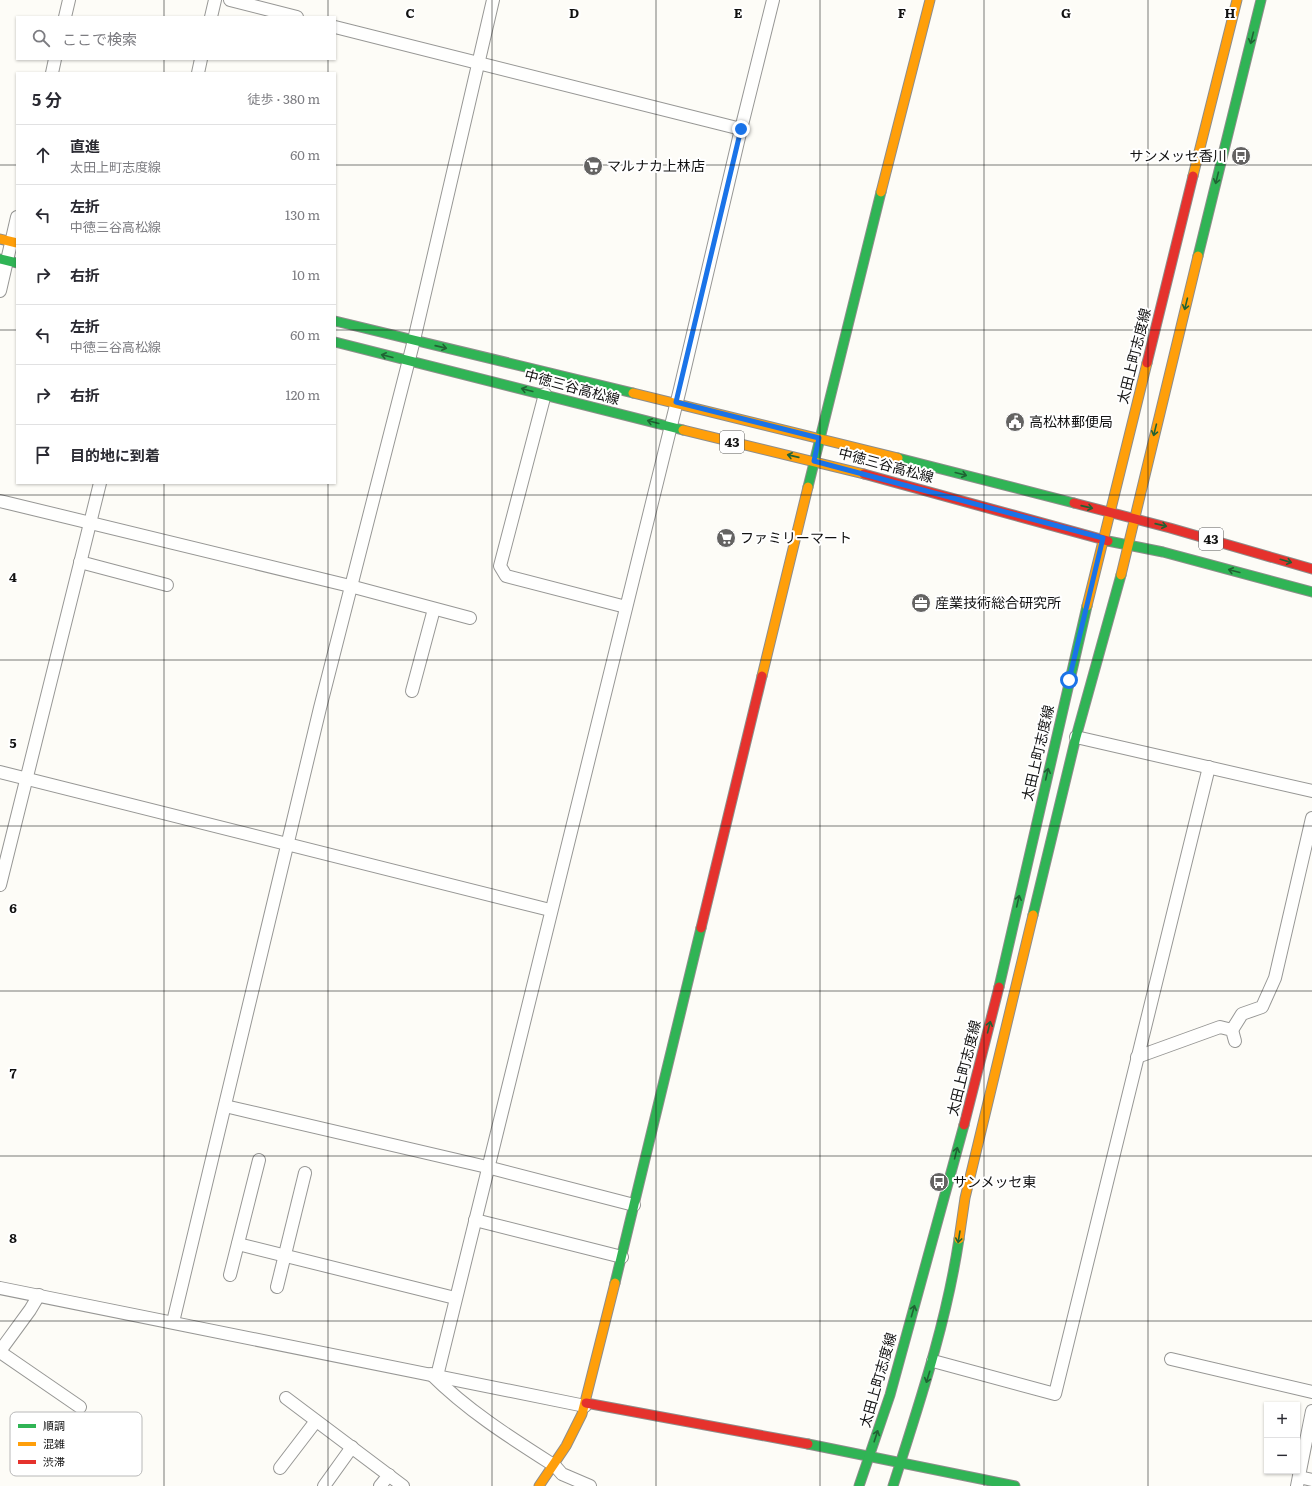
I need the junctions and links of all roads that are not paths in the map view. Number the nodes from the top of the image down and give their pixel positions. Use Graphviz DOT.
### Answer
graph roads {
  1 [pos="70,0"];
  2 [pos="215,0"];
  3 [pos="230,0"];
  4 [pos="493,0"];
  5 [pos="773,0"];
  6 [pos="930,0"];
  7 [pos="1237,0"];
  8 [pos="1261,0"];
  9 [pos="65,16"];
  10 [pos="211,16"];
  11 [pos="293,16"];
  12 [pos="336,26"];
  13 [pos="55,60"];
  14 [pos="201,60"];
  15 [pos="478,62"];
  16 [pos="52,72"];
  17 [pos="198,72"];
  18 [pos="741,129"];
  19 [pos="16,221"];
  20 [pos="10,242"];
  21 [pos="8,261"];
  22 [pos="0,291"];
  23 [pos="336,321"];
  24 [pos="414,340"];
  25 [pos="336,342"];
  26 [pos="409,361"];
  27 [pos="545,394"];
  28 [pos="676,402"];
  29 [pos="670,427"];
  30 [pos="819,438"];
  31 [pos="814,461"];
  32 [pos="100,484"];
  33 [pos="0,501"];
  34 [pos="1109,512"];
  35 [pos="1134,519"];
  36 [pos="90,523"];
  37 [pos="1103,538"];
  38 [pos="1128,546"];
  39 [pos="80,562"];
  40 [pos="1312,568"];
  41 [pos="167,585"];
  42 [pos="350,586"];
  43 [pos="1312,592"];
  44 [pos="626,607"];
  45 [pos="434,609"];
  46 [pos="470,618"];
  47 [pos="412,691"];
  48 [pos="1076,737"];
  49 [pos="1209,767"];
  50 [pos="0,772"];
  51 [pos="25,779"];
  52 [pos="1312,791"];
  53 [pos="1312,818"];
  54 [pos="288,844"];
  55 [pos="0,885"];
  56 [pos="550,910"];
  57 [pos="1138,1057"];
  58 [pos="225,1106"];
  59 [pos="259,1160"];
  60 [pos="487,1167"];
  61 [pos="304,1173"];
  62 [pos="634,1205"];
  63 [pos="474,1220"];
  64 [pos="238,1244"];
  65 [pos="284,1255"];
  66 [pos="622,1257"];
  67 [pos="230,1275"];
  68 [pos="277,1287"];
  69 [pos="0,1288"];
  70 [pos="39,1294"];
  71 [pos="455,1298"];
  72 [pos="173,1322"];
  73 [pos="0,1351"];
  74 [pos="1171,1359"];
  75 [pos="933,1361"];
  76 [pos="434,1375"];
  77 [pos="1312,1392"];
  78 [pos="286,1398"];
  79 [pos="586,1405"];
  80 [pos="80,1407"];
  81 [pos="1312,1411"];
  82 [pos="316,1421"];
  83 [pos="352,1448"];
  84 [pos="870,1456"];
  85 [pos="902,1462"];
  86 [pos="555,1466"];
  87 [pos="280,1468"];
  88 [pos="388,1475"];
  89 [pos="1312,1480"];
  90 [pos="1298,1482"];
  91 [pos="324,1486"];
  92 [pos="380,1486"];
  93 [pos="403,1486"];
  94 [pos="539,1486"];
  95 [pos="590,1486"];
  96 [pos="859,1486"];
  97 [pos="893,1486"];
  98 [pos="1015,1486"];
  1 -- 9 [label="street"];
  2 -- 10 [label="street"];
  3 -- 11 [label="street"];
  4 -- 15 [label="street"];
  5 -- 18 [label="street"];
  6 -- 30 [label="main road"];
  7 -- 34 [label="main road, 太田上町志度線"];
  8 -- 35 [label="main road, one-way"];
  12 -- 15 [label="street"];
  13 -- 16 [label="street"];
  14 -- 17 [label="street"];
  15 -- 18 [label="street"];
  15 -- 24 [label="street"];
  18 -- 28 [label="street"];
  19 -- 20 [label="street"];
  20 -- 21 [label="street"];
  21 -- 22 [label="street"];
  23 -- 24 [label="main road, 中徳三谷高松線 / 43"];
  24 -- 26 [label="street"];
  24 -- 28 [label="main road, 中徳三谷高松線 / 43, one-way"];
  26 -- 25 [label="main road, 中徳三谷高松線 / 43, one-way"];
  27 -- 26 [label="main road, 中徳三谷高松線 / 43, one-way"];
  26 -- 42 [label="street"];
  29 -- 27 [label="main road, 中徳三谷高松線 / 43, one-way"];
  27 -- 44 [label="street"];
  28 -- 29 [label="street"];
  28 -- 30 [label="main road, 中徳三谷高松線 / 43"];
  31 -- 29 [label="main road, 中徳三谷高松線 / 43, one-way"];
  29 -- 44 [label="street"];
  30 -- 31 [label="main road"];
  30 -- 34 [label="main road, 中徳三谷高松線 / 43, one-way"];
  31 -- 37 [label="main road, 中徳三谷高松線 / 43"];
  31 -- 62 [label="main road"];
  32 -- 36 [label="street"];
  33 -- 36 [label="street"];
  34 -- 35 [label="main road, 中徳三谷高松線 / 43"];
  34 -- 37 [label="main road, 太田上町志度線"];
  35 -- 38 [label="main road"];
  35 -- 40 [label="main road, 中徳三谷高松線 / 43, one-way"];
  36 -- 39 [label="street"];
  36 -- 42 [label="street"];
  37 -- 38 [label="main road, 中徳三谷高松線 / 43"];
  84 -- 37 [label="main road, 太田上町志度線, one-way"];
  43 -- 38 [label="main road, 中徳三谷高松線 / 43, one-way"];
  38 -- 48 [label="main road"];
  39 -- 41 [label="street"];
  39 -- 51 [label="street"];
  42 -- 45 [label="street"];
  42 -- 54 [label="street"];
  44 -- 56 [label="street"];
  45 -- 46 [label="street"];
  45 -- 47 [label="street"];
  48 -- 49 [label="street"];
  48 -- 75 [label="main road, one-way"];
  49 -- 52 [label="street"];
  49 -- 57 [label="street"];
  50 -- 51 [label="street"];
  51 -- 54 [label="street"];
  51 -- 55 [label="street"];
  53 -- 57 [label="street"];
  54 -- 56 [label="street"];
  54 -- 58 [label="street"];
  56 -- 60 [label="street"];
  57 -- 75 [label="street"];
  58 -- 60 [label="street"];
  58 -- 72 [label="street"];
  59 -- 64 [label="street"];
  60 -- 62 [label="street"];
  60 -- 63 [label="street"];
  61 -- 65 [label="street"];
  62 -- 66 [label="main road"];
  63 -- 66 [label="street"];
  63 -- 71 [label="street"];
  64 -- 65 [label="street"];
  64 -- 67 [label="street"];
  65 -- 68 [label="street"];
  65 -- 71 [label="street"];
  66 -- 79 [label="main road"];
  69 -- 70 [label="street"];
  70 -- 72 [label="street"];
  70 -- 73 [label="street"];
  71 -- 76 [label="street"];
  72 -- 76 [label="street"];
  73 -- 80 [label="street"];
  74 -- 77 [label="street"];
  75 -- 85 [label="main road, one-way"];
  76 -- 79 [label="street"];
  76 -- 86 [label="street"];
  78 -- 82 [label="street"];
  79 -- 84 [label="main road"];
  79 -- 86 [label="main road"];
  81 -- 90 [label="street"];
  82 -- 83 [label="street"];
  82 -- 87 [label="street"];
  83 -- 88 [label="street"];
  83 -- 91 [label="street"];
  84 -- 85 [label="main road"];
  84 -- 96 [label="main road, 太田上町志度線"];
  85 -- 97 [label="main road"];
  85 -- 98 [label="main road"];
  86 -- 94 [label="main road"];
  86 -- 95 [label="street"];
  88 -- 92 [label="street"];
  88 -- 93 [label="street"];
  89 -- 90 [label="street"];
}
